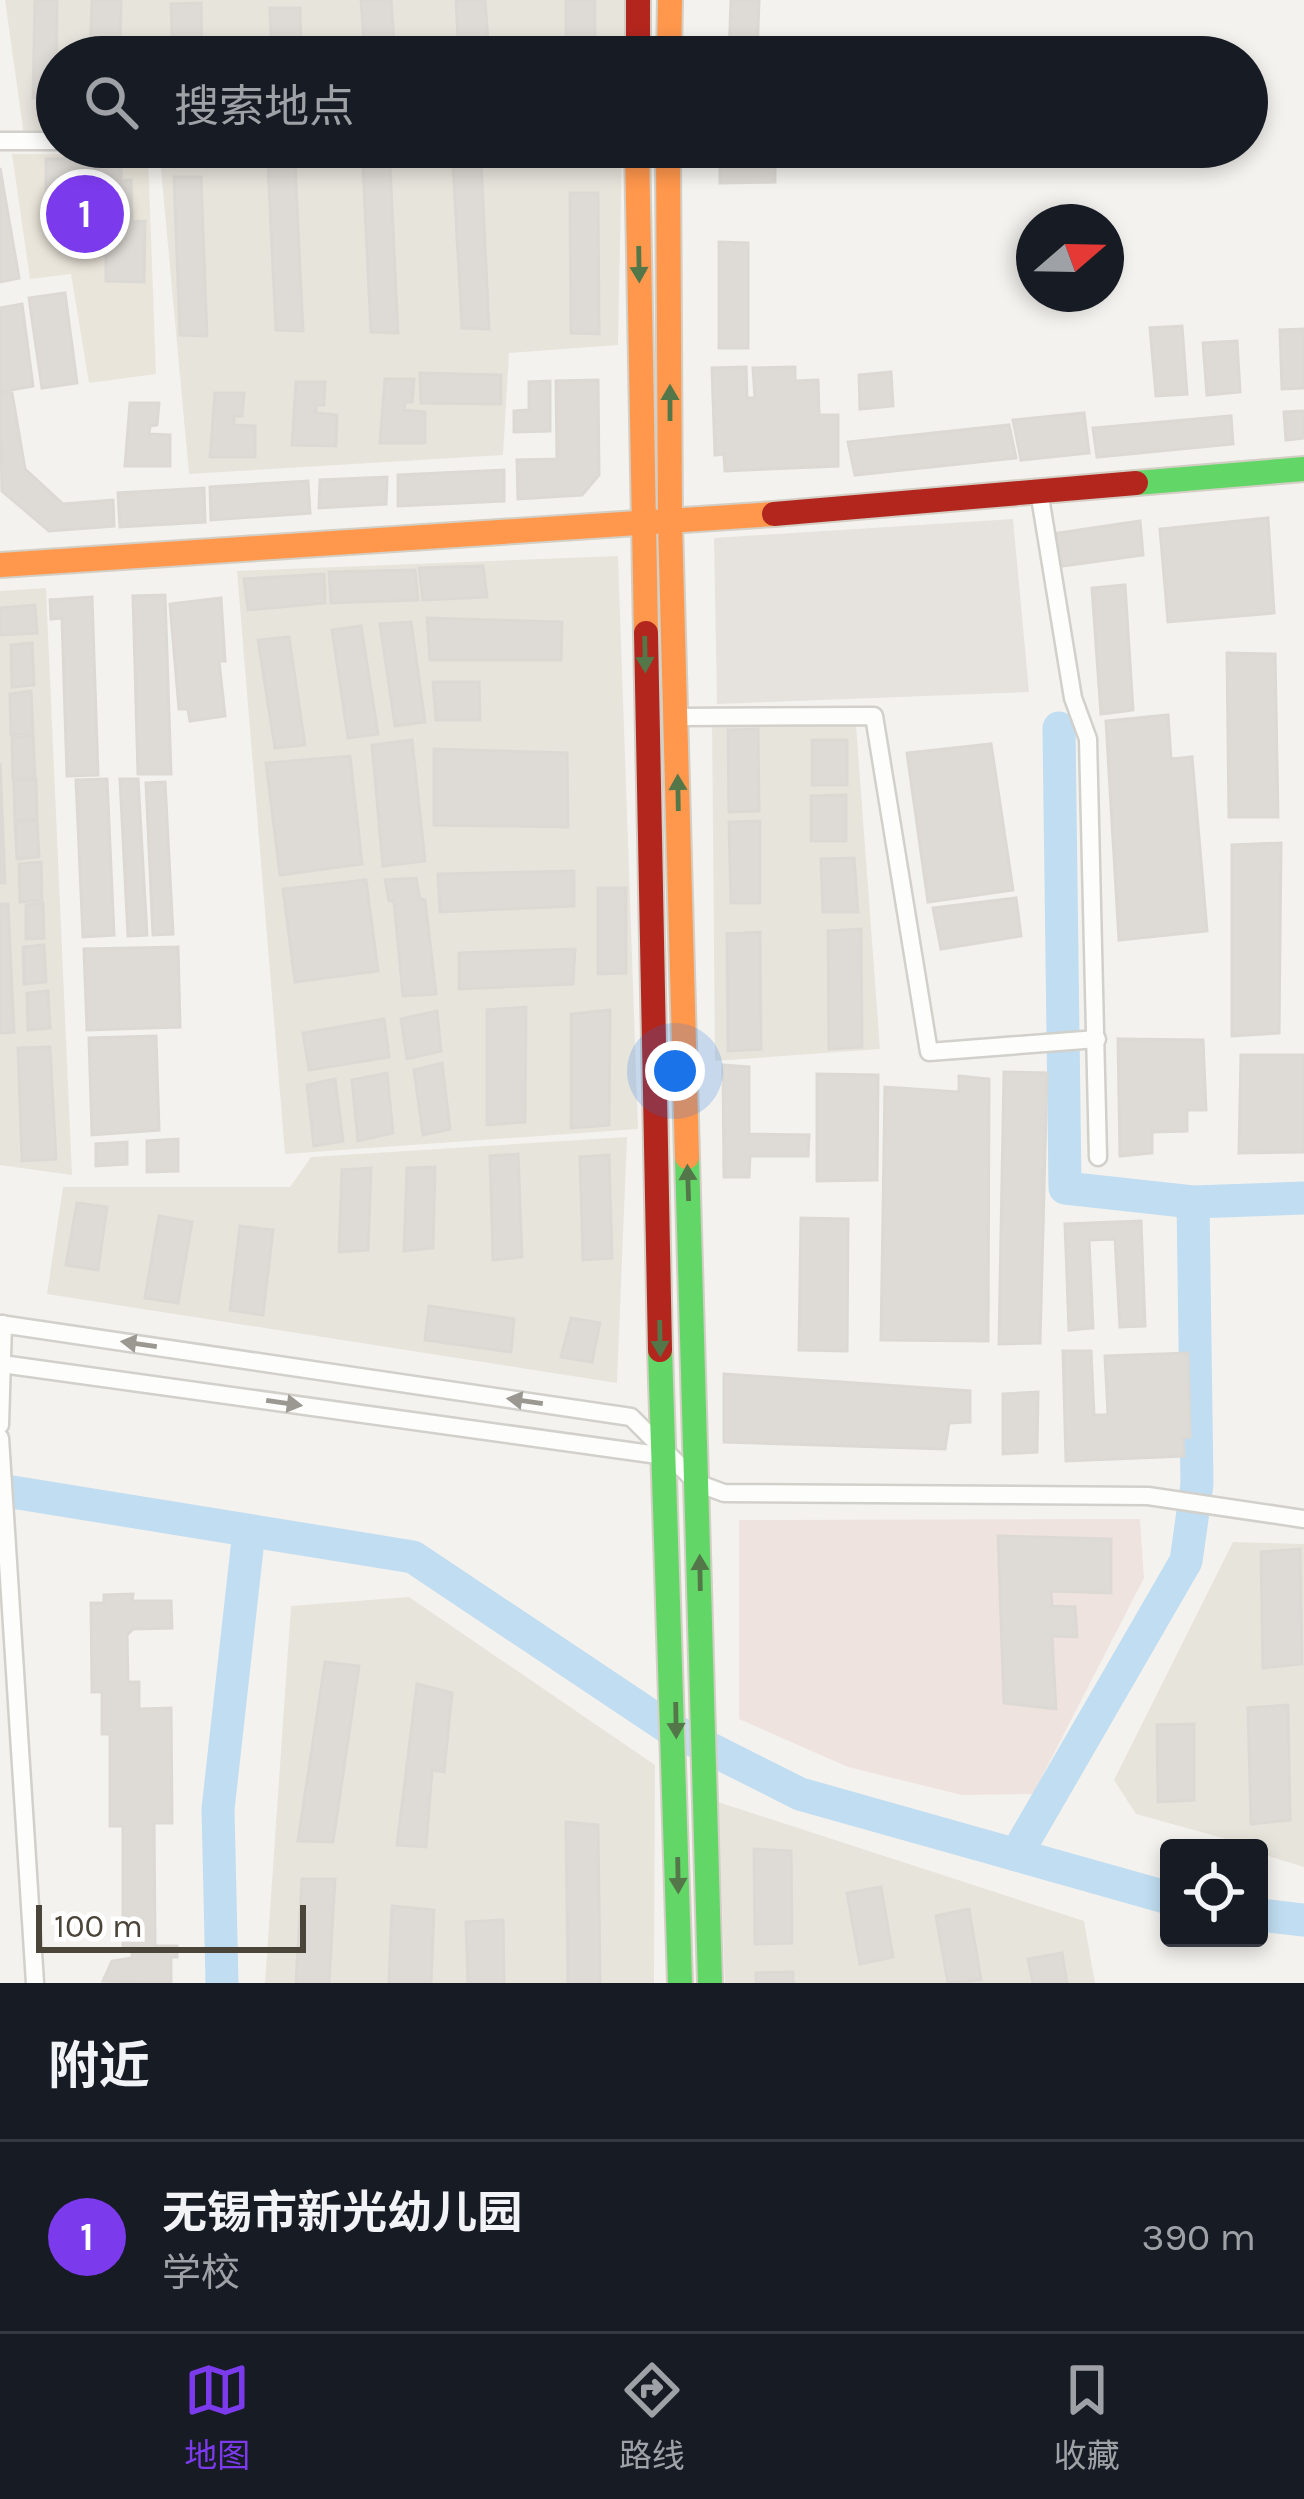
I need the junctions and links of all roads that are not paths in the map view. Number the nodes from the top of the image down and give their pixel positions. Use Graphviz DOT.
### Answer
graph roads {
  1 [pos="638,0"];
  2 [pos="670,0"];
  3 [pos="638,36"];
  4 [pos="669,36"];
  5 [pos="36,141"];
  6 [pos="0,142"];
  7 [pos="637,168"];
  8 [pos="668,168"];
  9 [pos="1304,470"];
  10 [pos="1040,490"];
  11 [pos="642,523"];
  12 [pos="670,523"];
  13 [pos="0,565"];
  14 [pos="676,717"];
  15 [pos="1096,1039"];
  16 [pos="1098,1157"];
  17 [pos="1,1324"];
  18 [pos="2,1364"];
  19 [pos="0,1425"];
  20 [pos="0,1438"];
  21 [pos="665,1456"];
  22 [pos="697,1484"];
  23 [pos="1304,1519"];
  24 [pos="35,1983"];
  25 [pos="680,1983"];
  26 [pos="710,1983"];
  1 -- 3 [label="main road"];
  2 -- 4 [label="main road"];
  5 -- 6 [label="street"];
  7 -- 11 [label="main road, one-way"];
  12 -- 8 [label="main road, one-way"];
  9 -- 10 [label="main road"];
  10 -- 12 [label="main road"];
  10 -- 15 [label="street"];
  11 -- 12 [label="main road"];
  11 -- 13 [label="main road"];
  11 -- 21 [label="main road, one-way"];
  12 -- 14 [label="main road"];
  14 -- 15 [label="street"];
  22 -- 14 [label="main road, one-way"];
  15 -- 16 [label="street"];
  17 -- 18 [label="street"];
  21 -- 17 [label="street, one-way"];
  18 -- 19 [label="street"];
  18 -- 21 [label="street, one-way"];
  20 -- 24 [label="street"];
  21 -- 22 [label="street"];
  21 -- 25 [label="main road, one-way"];
  22 -- 23 [label="street"];
  26 -- 22 [label="main road, one-way"];
}
